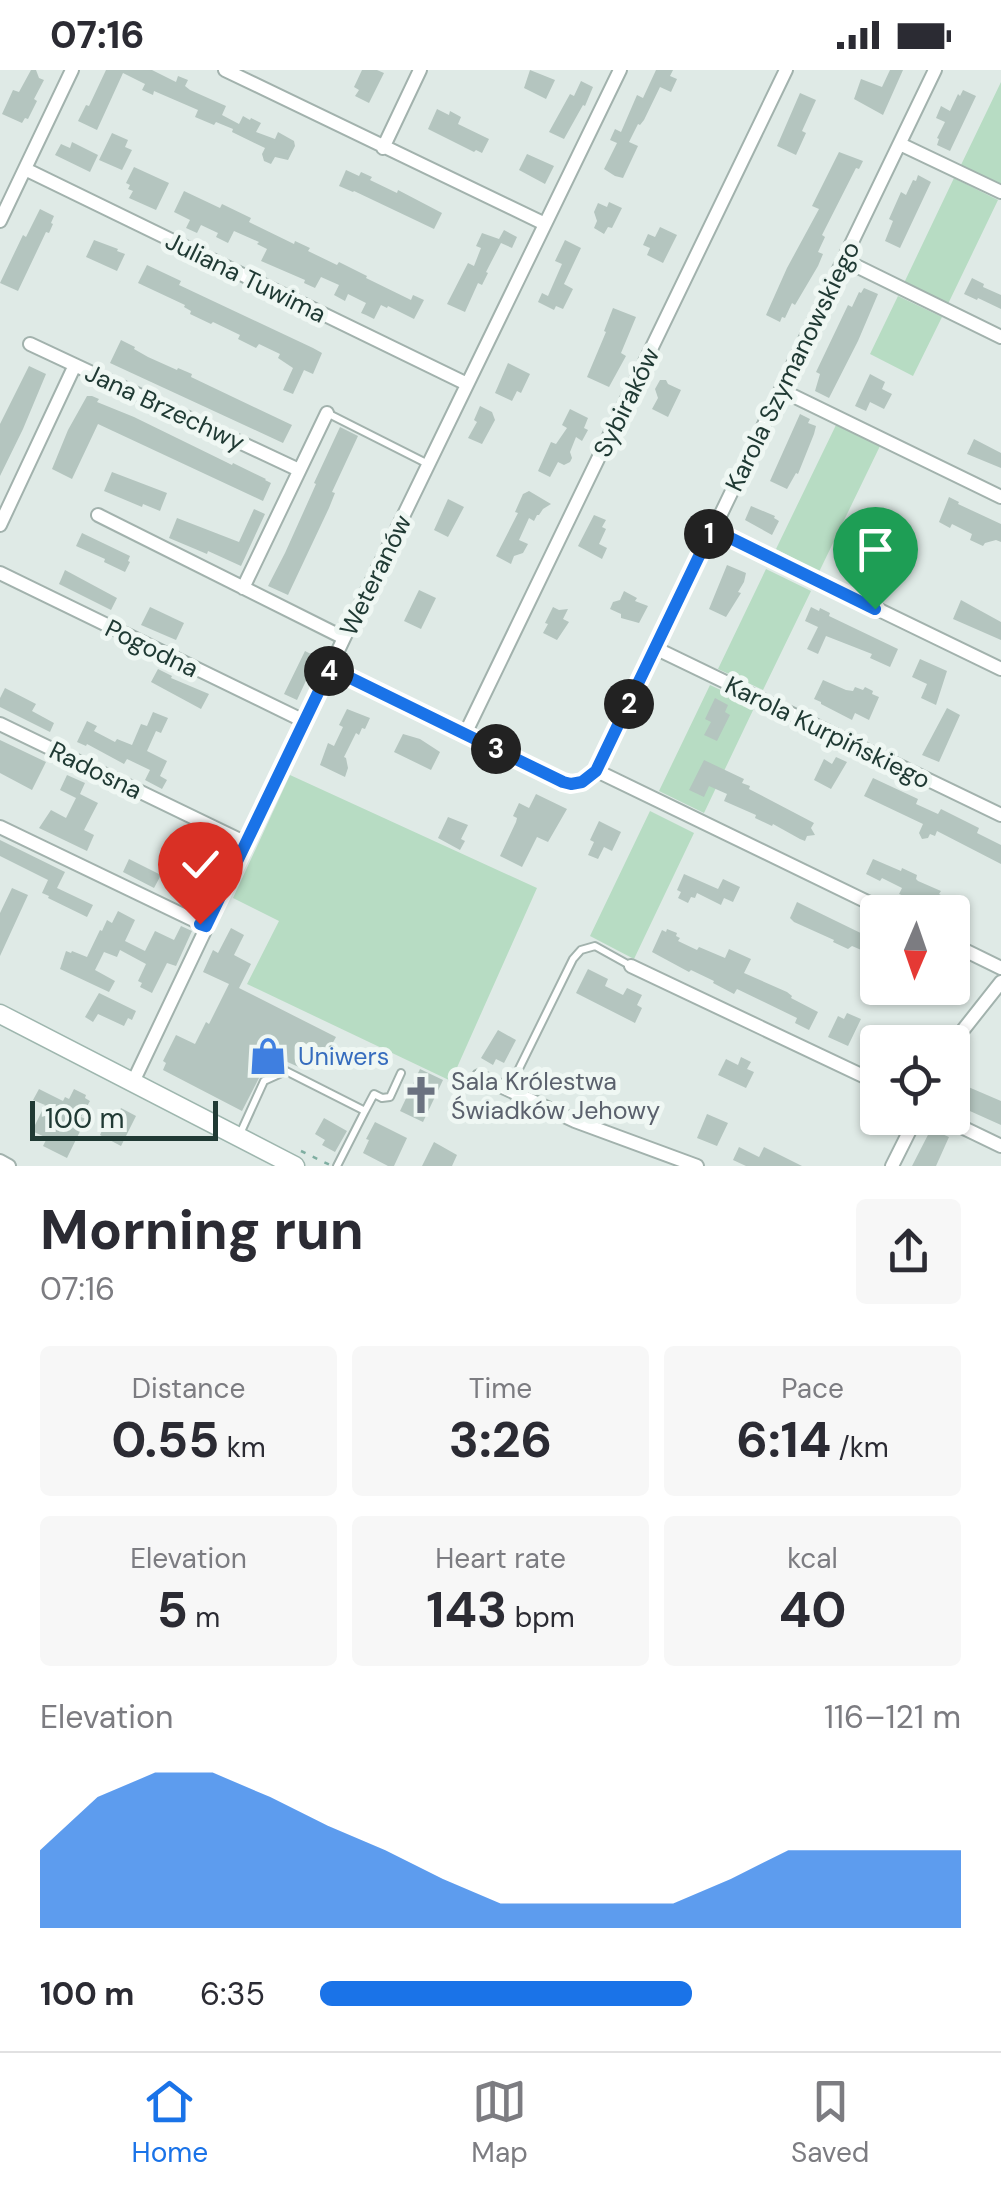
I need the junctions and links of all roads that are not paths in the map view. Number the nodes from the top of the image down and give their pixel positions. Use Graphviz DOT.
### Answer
graph roads {
  1 [pos="72,70"];
  2 [pos="420,70"];
  3 [pos="620,70"];
  4 [pos="786,70"];
  5 [pos="936,70"];
  6 [pos="233,72"];
  7 [pos="900,144"];
  8 [pos="383,148"];
  9 [pos="25,170"];
  10 [pos="1001,192"];
  11 [pos="0,221"];
  12 [pos="545,224"];
  13 [pos="844,260"];
  14 [pos="1001,337"];
  15 [pos="30,344"];
  16 [pos="76,365"];
  17 [pos="467,384"];
  18 [pos="780,390"];
  19 [pos="326,413"];
  20 [pos="429,464"];
  21 [pos="300,470"];
  22 [pos="1001,496"];
  23 [pos="98,516"];
  24 [pos="0,526"];
  25 [pos="712,529"];
  26 [pos="0,574"];
  27 [pos="244,588"];
  28 [pos="344,638"];
  29 [pos="656,648"];
  30 [pos="330,668"];
  31 [pos="1001,669"];
  32 [pos="304,722"];
  33 [pos="0,724"];
  34 [pos="465,734"];
  35 [pos="596,771"];
  36 [pos="1001,814"];
  37 [pos="0,827"];
  38 [pos="246,843"];
  39 [pos="860,898"];
  40 [pos="206,926"];
  41 [pos="970,953"];
  42 [pos="631,966"];
  43 [pos="1001,968"];
  44 [pos="1001,982"];
  45 [pos="0,1014"];
  46 [pos="967,1025"];
  47 [pos="401,1074"];
  48 [pos="860,1074"];
  49 [pos="479,1076"];
  50 [pos="133,1082"];
  51 [pos="508,1090"];
  52 [pos="365,1111"];
  53 [pos="970,1131"];
  54 [pos="908,1135"];
  55 [pos="238,1137"];
  56 [pos="1001,1146"];
  57 [pos="0,1161"];
  58 [pos="10,1166"];
  59 [pos="295,1166"];
  60 [pos="337,1166"];
  61 [pos="697,1166"];
  62 [pos="892,1166"];
  1 -- 9 [label="street"];
  2 -- 8 [label="street"];
  3 -- 12 [label="street, Weteranów"];
  4 -- 34 [label="street, Sybiraków"];
  5 -- 7 [label="street, Karola Szymanowskiego"];
  6 -- 8 [label="street"];
  7 -- 10 [label="street"];
  7 -- 13 [label="street, Karola Szymanowskiego"];
  8 -- 12 [label="street"];
  9 -- 11 [label="street"];
  9 -- 17 [label="street, Juliana Tuwima"];
  12 -- 17 [label="street, Weteranów"];
  13 -- 14 [label="street"];
  13 -- 18 [label="street, Karola Szymanowskiego"];
  15 -- 16 [label="street, Jana Brzechwy"];
  16 -- 21 [label="street, Jana Brzechwy"];
  16 -- 24 [label="street"];
  17 -- 20 [label="street, Weteranów"];
  18 -- 22 [label="street"];
  18 -- 25 [label="street, Karola Szymanowskiego"];
  19 -- 20 [label="lane"];
  19 -- 21 [label="street"];
  20 -- 28 [label="street, Weteranów"];
  21 -- 27 [label="street"];
  23 -- 27 [label="street"];
  25 -- 29 [label="street, Karola Szymanowskiego"];
  25 -- 31 [label="street"];
  26 -- 32 [label="street, Pogodna"];
  27 -- 28 [label="street"];
  28 -- 30 [label="street, Weteranów"];
  29 -- 35 [label="street, Karola Szymanowskiego"];
  29 -- 36 [label="street, Karola Kurpińskiego"];
  30 -- 32 [label="street, Weteranów"];
  30 -- 34 [label="street"];
  32 -- 38 [label="street, Weteranów"];
  33 -- 38 [label="street, Radosna"];
  34 -- 35 [label="street"];
  35 -- 39 [label="street"];
  37 -- 40 [label="street"];
  38 -- 40 [label="street, Weteranów"];
  40 -- 50 [label="street, Weteranów"];
  41 -- 43 [label="street"];
  42 -- 48 [label="street"];
  42 -- 51 [label="lane"];
  44 -- 46 [label="street"];
  45 -- 50 [label="street"];
  47 -- 52 [label="lane"];
  49 -- 51 [label="street"];
  50 -- 55 [label="street"];
  51 -- 61 [label="street"];
  52 -- 55 [label="lane"];
  52 -- 60 [label="lane"];
  53 -- 56 [label="street"];
  54 -- 62 [label="street"];
  55 -- 59 [label="street"];
  57 -- 58 [label="street"];
}
